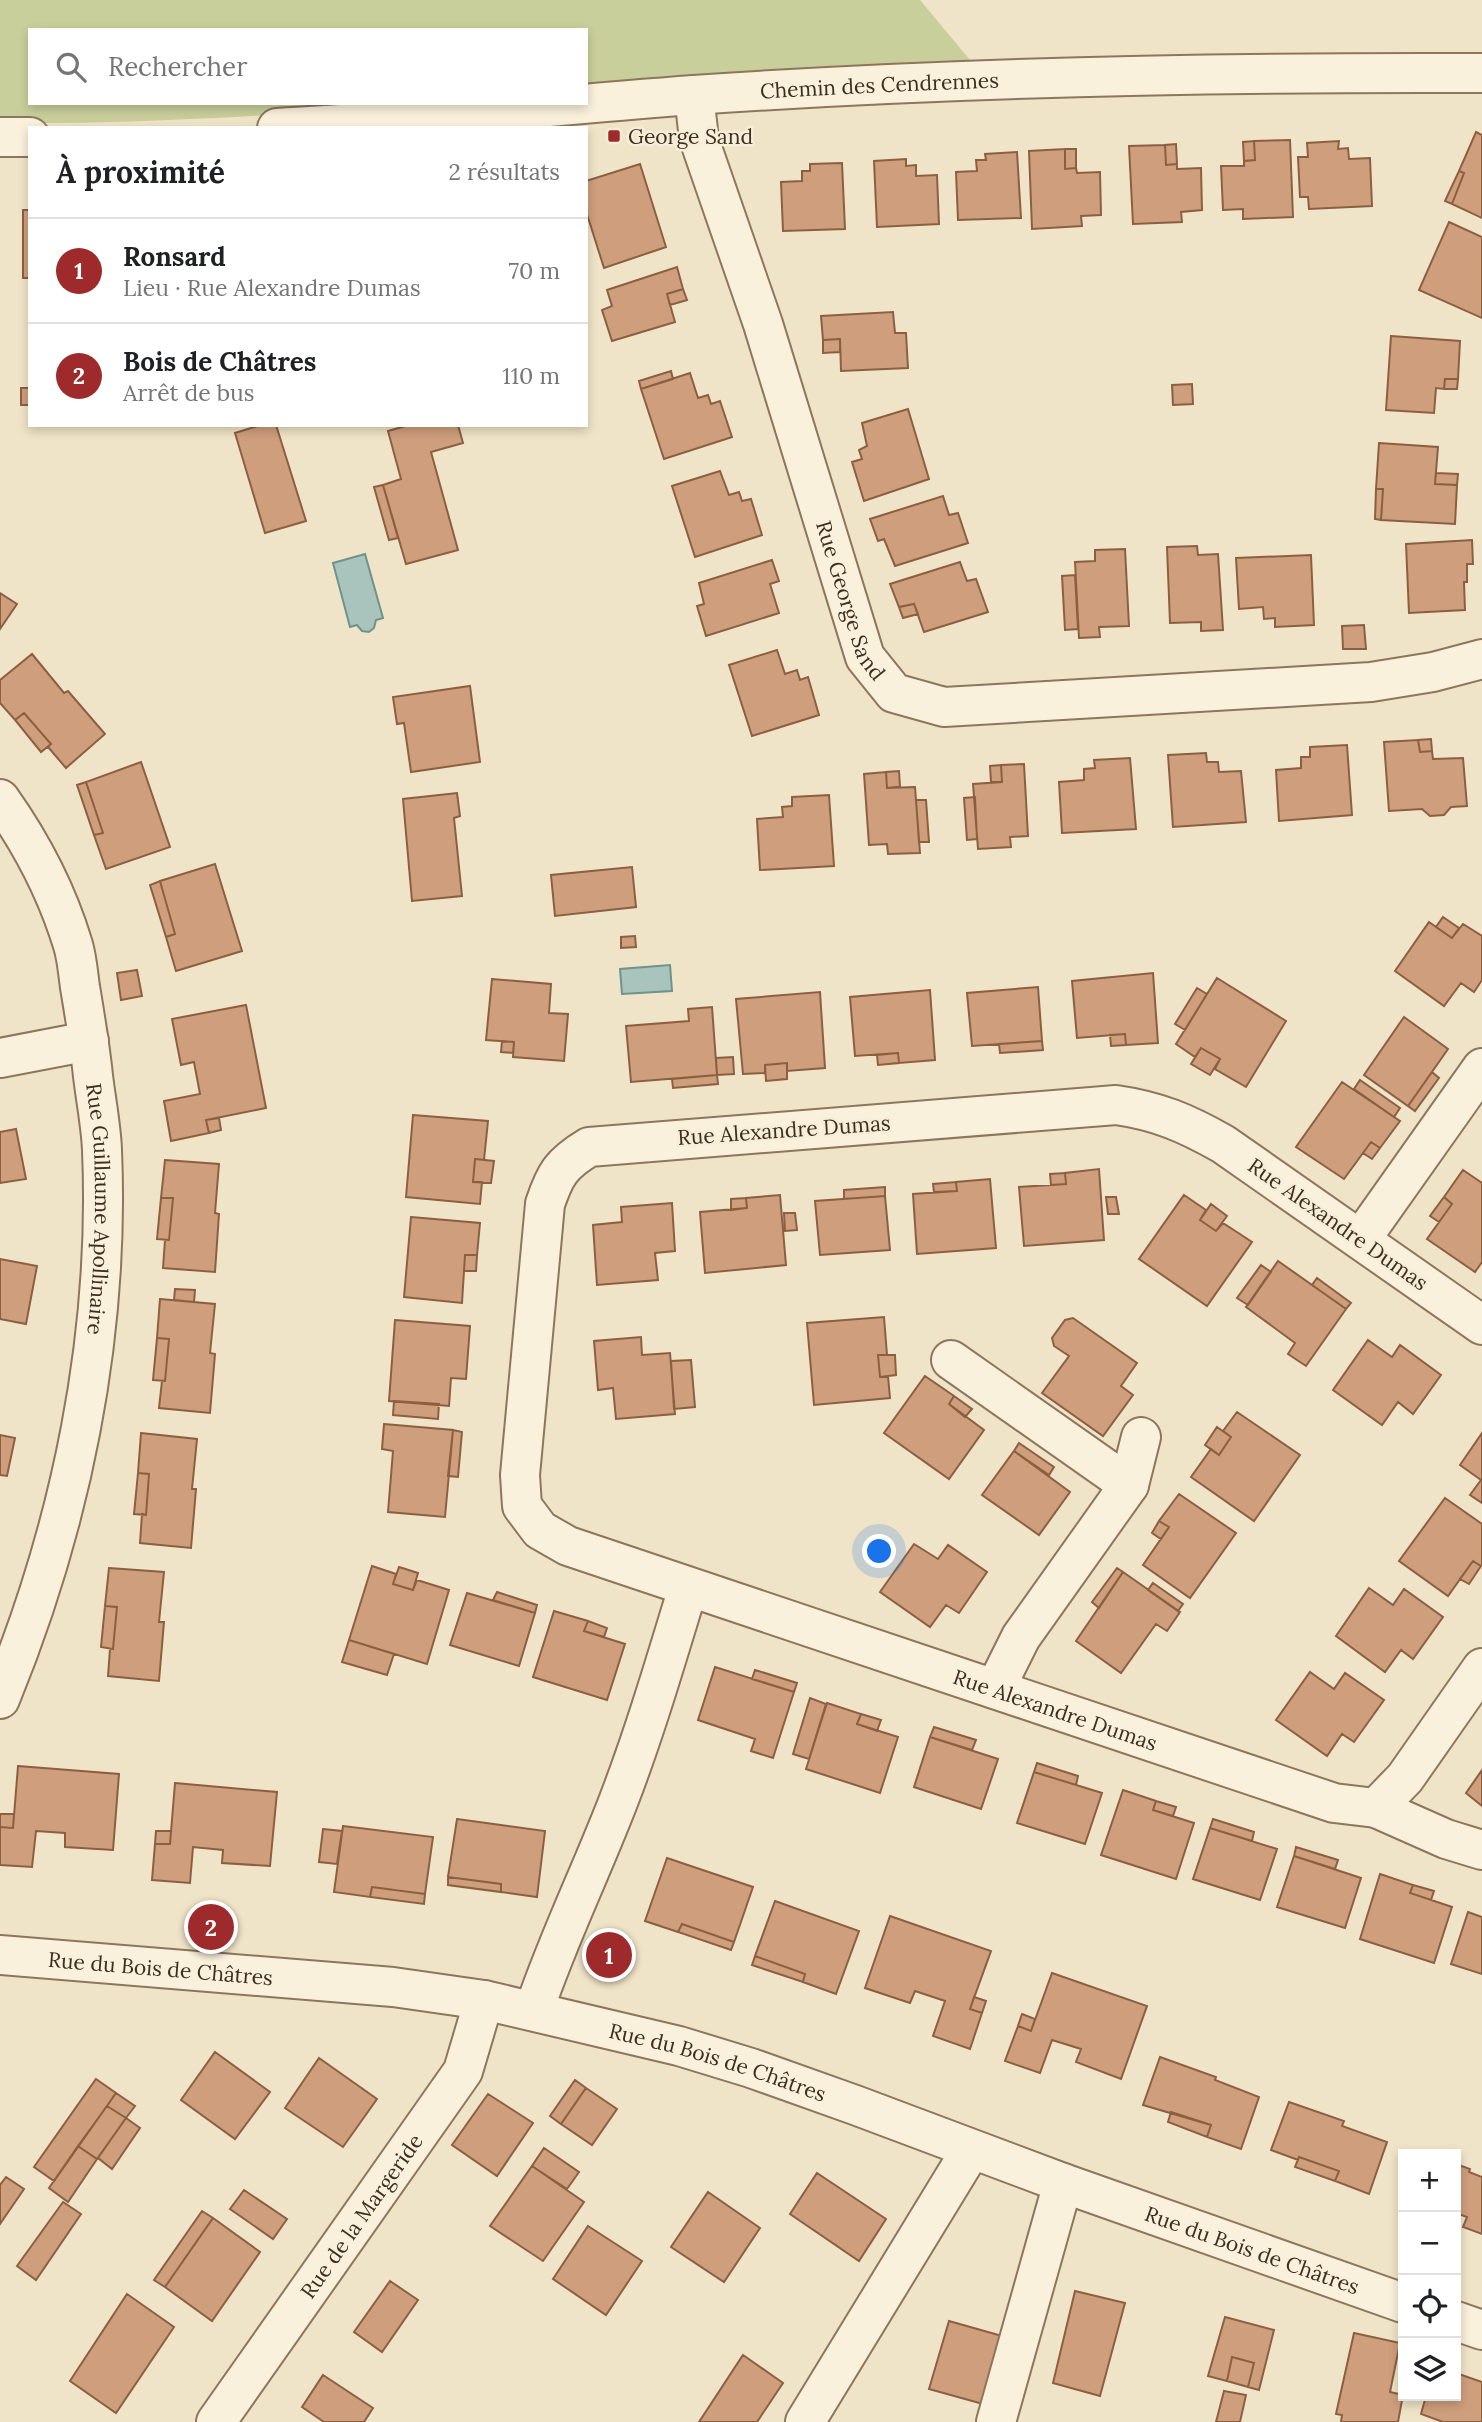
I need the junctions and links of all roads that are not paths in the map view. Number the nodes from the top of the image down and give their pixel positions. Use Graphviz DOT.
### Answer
graph roads {
  1 [pos="1482,73"];
  2 [pos="694,95"];
  3 [pos="588,104"];
  4 [pos="576,105"];
  5 [pos="314,126"];
  6 [pos="0,137"];
  7 [pos="28,137"];
  8 [pos="1482,659"];
  9 [pos="0,799"];
  10 [pos="89,1041"];
  11 [pos="0,1058"];
  12 [pos="1482,1068"];
  13 [pos="1361,1239"];
  14 [pos="1482,1325"];
  15 [pos="951,1360"];
  16 [pos="1141,1437"];
  17 [pos="1129,1485"];
  18 [pos="688,1588"];
  19 [pos="1482,1668"];
  20 [pos="995,1689"];
  21 [pos="0,1699"];
  22 [pos="1376,1808"];
  23 [pos="1482,1850"];
  24 [pos="0,1955"];
  25 [pos="484,2000"];
  26 [pos="534,2010"];
  27 [pos="971,2150"];
  28 [pos="1063,2183"];
  29 [pos="1398,2301"];
  30 [pos="1461,2323"];
  31 [pos="1482,2330"];
  32 [pos="216,2422"];
  33 [pos="805,2422"];
  34 [pos="996,2422"];
  1 -- 2 [label="street, Chemin des Cendrennes"];
  2 -- 3 [label="street, Chemin des Cendrennes"];
  2 -- 8 [label="street, Rue George Sand"];
  4 -- 5 [label="street, Chemin des Cendrennes"];
  6 -- 7 [label="street"];
  9 -- 10 [label="street, Rue Guillaume Apollinaire"];
  10 -- 11 [label="street"];
  10 -- 21 [label="street, Rue Guillaume Apollinaire"];
  12 -- 13 [label="street"];
  13 -- 14 [label="street, Rue Alexandre Dumas"];
  13 -- 18 [label="street, Rue Alexandre Dumas"];
  15 -- 17 [label="street"];
  16 -- 17 [label="street"];
  17 -- 20 [label="street"];
  18 -- 20 [label="street, Rue Alexandre Dumas"];
  18 -- 26 [label="street"];
  19 -- 22 [label="street"];
  20 -- 22 [label="street, Rue Alexandre Dumas"];
  22 -- 23 [label="street, Rue Alexandre Dumas"];
  24 -- 25 [label="street, Rue du Bois de Châtres"];
  25 -- 26 [label="street, Rue du Bois de Châtres"];
  25 -- 32 [label="street, Rue de la Margeride"];
  26 -- 27 [label="street, Rue du Bois de Châtres"];
  27 -- 28 [label="street, Rue du Bois de Châtres"];
  27 -- 33 [label="street"];
  28 -- 29 [label="street, Rue du Bois de Châtres"];
  28 -- 34 [label="street"];
  30 -- 31 [label="street"];
}
